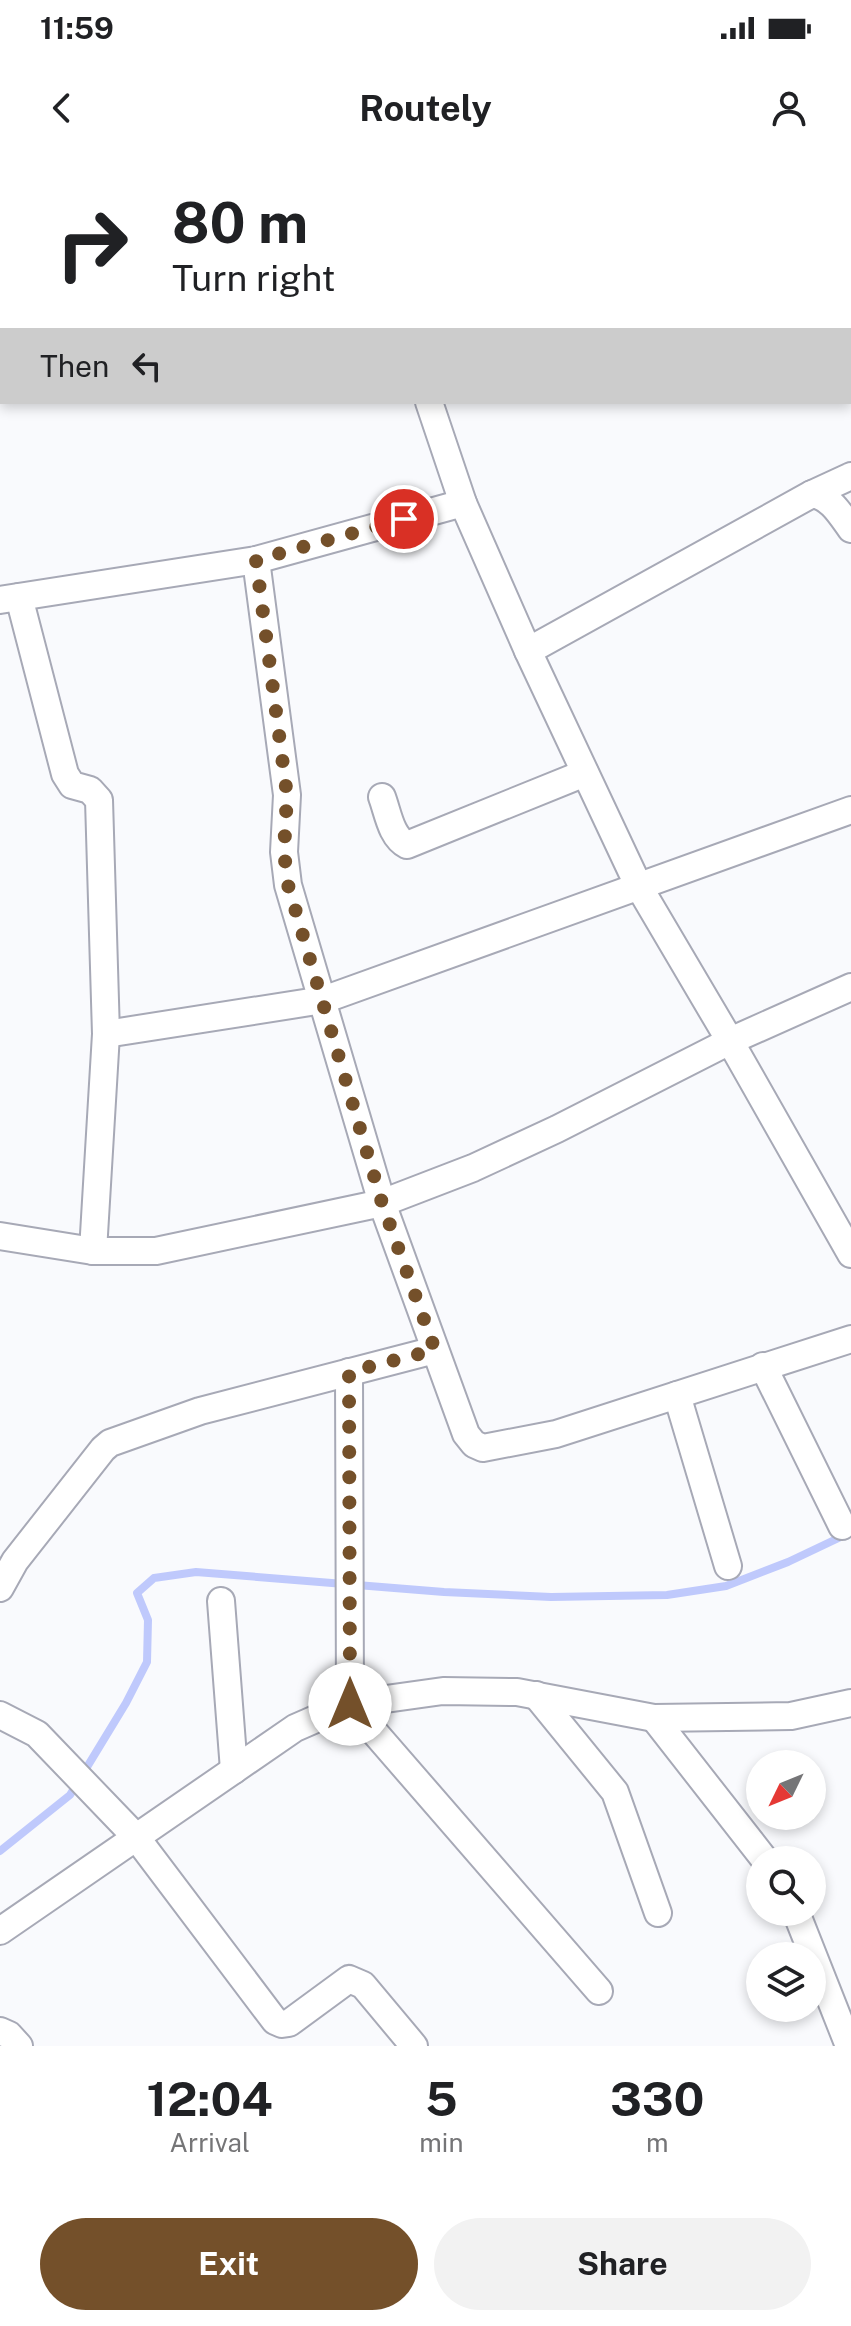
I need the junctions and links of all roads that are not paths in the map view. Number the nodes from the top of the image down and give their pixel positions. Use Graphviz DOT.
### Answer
graph roads {
  1 [pos="430,404"];
  2 [pos="851,476"];
  3 [pos="812,494"];
  4 [pos="463,503"];
  5 [pos="851,529"];
  6 [pos="256,560"];
  7 [pos="10,598"];
  8 [pos="528,651"];
  9 [pos="585,773"];
  10 [pos="382,797"];
  11 [pos="851,810"];
  12 [pos="638,885"];
  13 [pos="851,987"];
  14 [pos="323,1000"];
  15 [pos="106,1034"];
  16 [pos="730,1041"];
  17 [pos="382,1203"];
  18 [pos="0,1236"];
  19 [pos="849,1247"];
  20 [pos="93,1251"];
  21 [pos="851,1339"];
  22 [pos="435,1350"];
  23 [pos="763,1366"];
  24 [pos="349,1372"];
  25 [pos="677,1395"];
  26 [pos="842,1526"];
  27 [pos="728,1566"];
  28 [pos="0,1588"];
  29 [pos="221,1601"];
  30 [pos="536,1695"];
  31 [pos="851,1703"];
  32 [pos="350,1704"];
  33 [pos="0,1715"];
  34 [pos="654,1718"];
  35 [pos="234,1770"];
  36 [pos="136,1837"];
  37 [pos="754,1846"];
  38 [pos="658,1913"];
  39 [pos="802,1926"];
  40 [pos="0,1931"];
  41 [pos="599,1991"];
  42 [pos="0,2031"];
  43 [pos="19,2046"];
  44 [pos="414,2046"];
  45 [pos="849,2046"];
  1 -- 4 [label="street"];
  2 -- 3 [label="street"];
  3 -- 5 [label="street"];
  3 -- 8 [label="street"];
  4 -- 6 [label="street"];
  4 -- 8 [label="street"];
  6 -- 7 [label="street"];
  6 -- 14 [label="street"];
  7 -- 15 [label="street"];
  8 -- 9 [label="street"];
  9 -- 10 [label="street"];
  9 -- 12 [label="street"];
  11 -- 12 [label="street"];
  12 -- 14 [label="street"];
  12 -- 16 [label="street"];
  13 -- 16 [label="street"];
  14 -- 15 [label="street"];
  14 -- 17 [label="street"];
  15 -- 20 [label="street"];
  16 -- 17 [label="street"];
  16 -- 19 [label="street"];
  17 -- 20 [label="street"];
  17 -- 22 [label="street"];
  18 -- 20 [label="street"];
  21 -- 23 [label="street"];
  22 -- 24 [label="street"];
  22 -- 25 [label="street"];
  23 -- 25 [label="street"];
  23 -- 26 [label="street"];
  24 -- 28 [label="street"];
  24 -- 32 [label="street"];
  25 -- 27 [label="street"];
  29 -- 35 [label="street"];
  30 -- 32 [label="street"];
  30 -- 34 [label="street"];
  30 -- 38 [label="street"];
  31 -- 34 [label="street"];
  32 -- 35 [label="street"];
  32 -- 41 [label="street"];
  33 -- 36 [label="street"];
  34 -- 37 [label="street"];
  35 -- 36 [label="street"];
  36 -- 40 [label="street"];
  36 -- 44 [label="street"];
  39 -- 45 [label="street"];
  42 -- 43 [label="street"];
}
